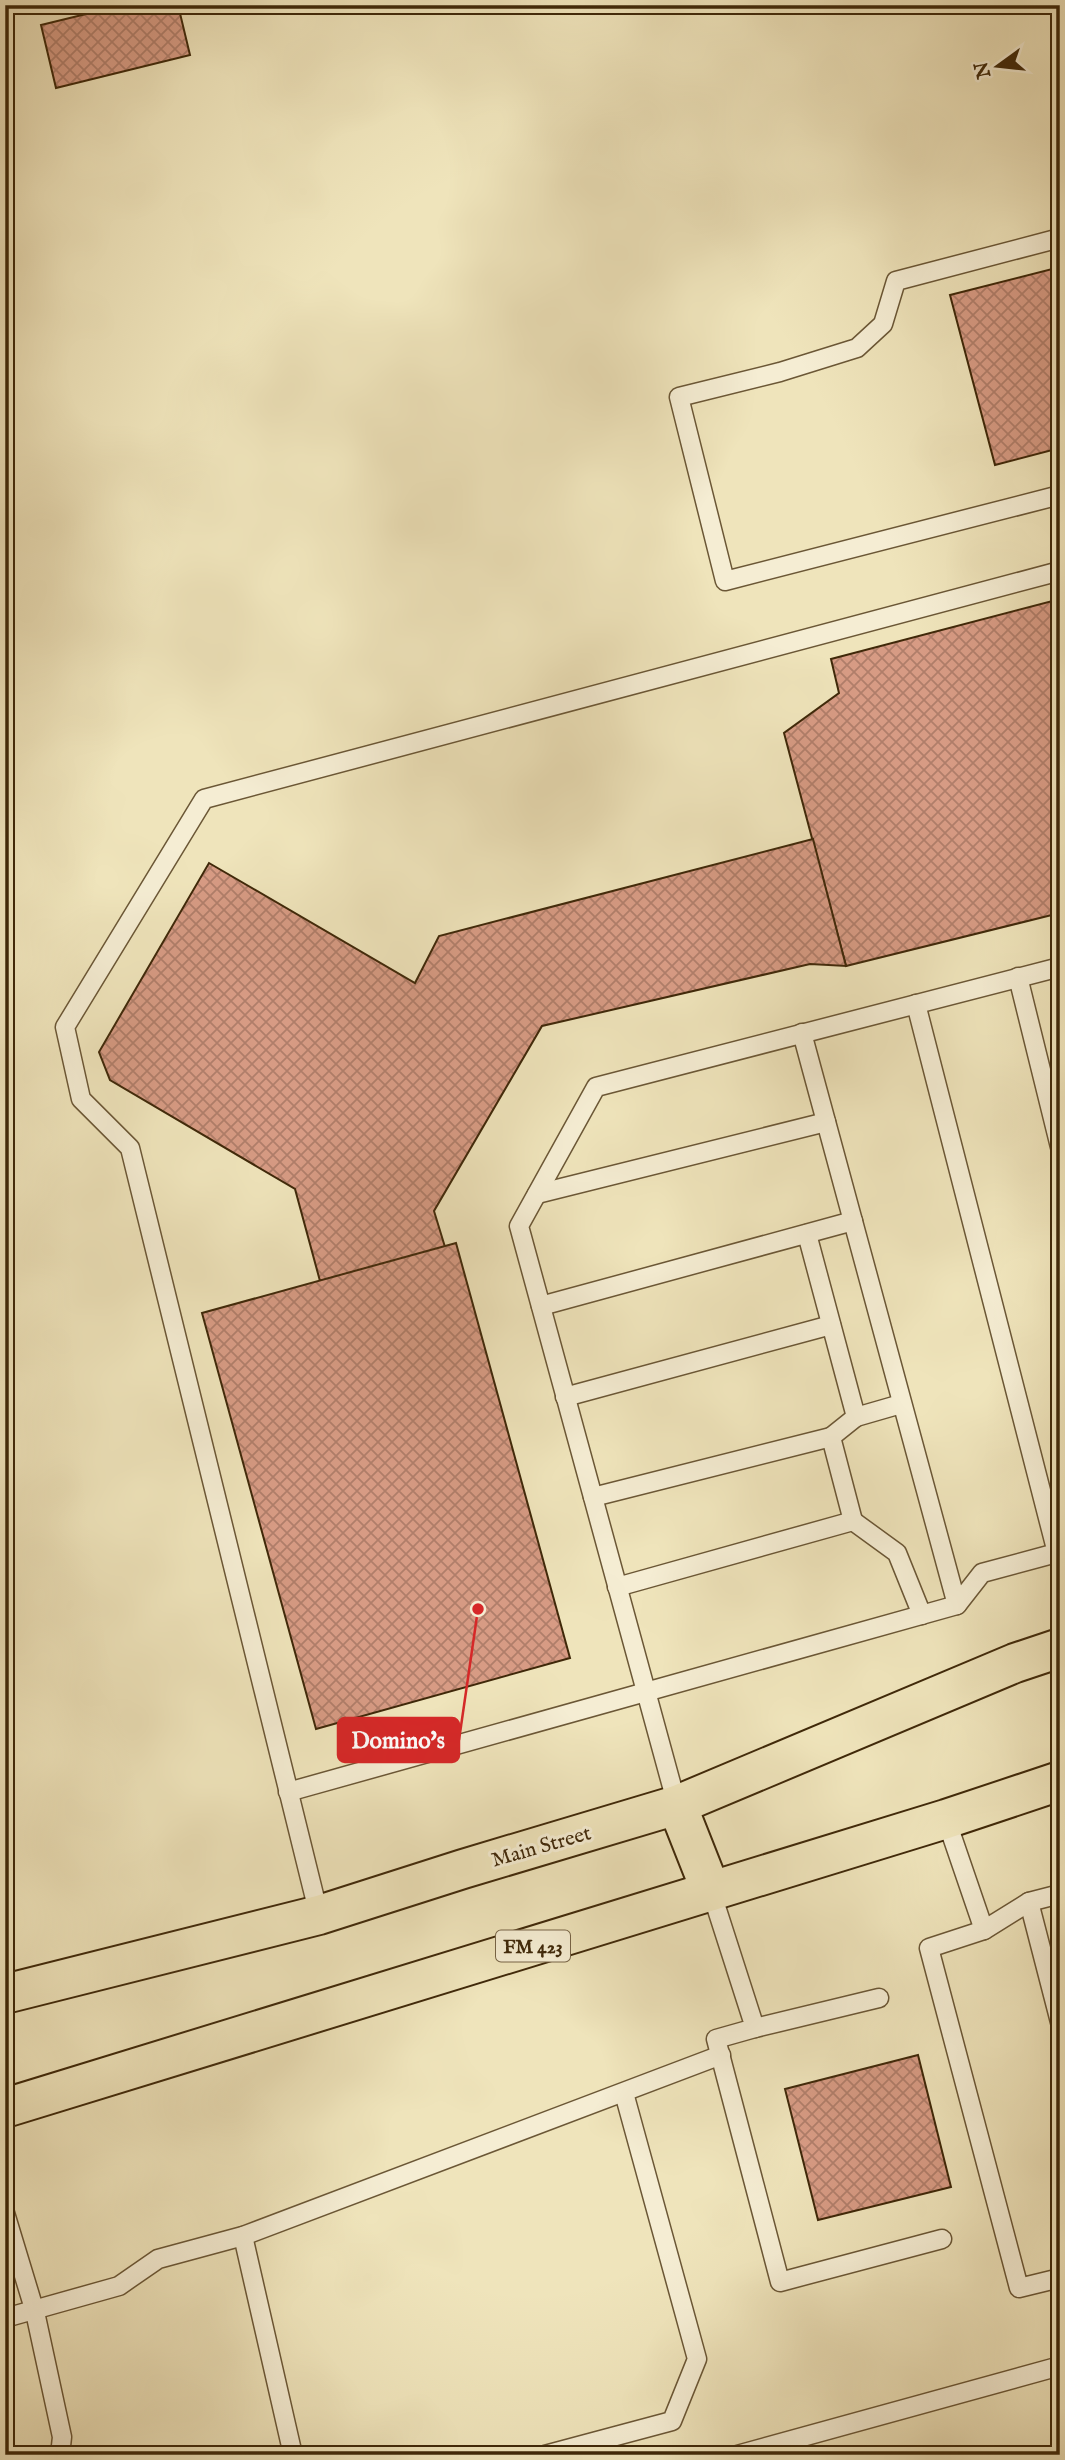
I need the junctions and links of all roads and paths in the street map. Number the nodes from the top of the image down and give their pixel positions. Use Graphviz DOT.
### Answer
graph roads {
  1 [pos="1060,238"];
  2 [pos="1060,495"];
  3 [pos="1060,571"];
  4 [pos="1060,967"];
  5 [pos="1018,977"];
  6 [pos="916,1004"];
  7 [pos="802,1033"];
  8 [pos="826,1122"];
  9 [pos="1060,1147"];
  10 [pos="537,1194"];
  11 [pos="853,1222"];
  12 [pos="807,1234"];
  13 [pos="541,1306"];
  14 [pos="831,1325"];
  15 [pos="565,1397"];
  16 [pos="901,1404"];
  17 [pos="856,1417"];
  18 [pos="831,1437"];
  19 [pos="593,1497"];
  20 [pos="853,1521"];
  21 [pos="1059,1552"];
  22 [pos="617,1587"];
  23 [pos="957,1605"];
  24 [pos="922,1615"];
  25 [pos="1060,1648"];
  26 [pos="646,1692"];
  27 [pos="1060,1782"];
  28 [pos="288,1791"];
  29 [pos="677,1805"];
  30 [pos="946,1819"];
  31 [pos="711,1891"];
  32 [pos="1060,1894"];
  33 [pos="1029,1902"];
  34 [pos="319,1914"];
  35 [pos="984,1930"];
  36 [pos="5,1994"];
  37 [pos="880,1998"];
  38 [pos="1060,2022"];
  39 [pos="755,2028"];
  40 [pos="721,2055"];
  41 [pos="624,2093"];
  42 [pos="5,2108"];
  43 [pos="5,2213"];
  44 [pos="243,2236"];
  45 [pos="942,2239"];
  46 [pos="1060,2278"];
  47 [pos="35,2312"];
  48 [pos="5,2319"];
  49 [pos="1060,2366"];
  50 [pos="60,2455"];
  51 [pos="293,2455"];
  52 [pos="545,2455"];
  53 [pos="737,2455"];
  1 -- 2 [label="lane"];
  3 -- 28 [label="lane"];
  4 -- 5 [label="lane"];
  5 -- 6 [label="lane"];
  5 -- 9 [label="lane"];
  6 -- 7 [label="lane"];
  6 -- 21 [label="lane"];
  7 -- 8 [label="lane"];
  7 -- 10 [label="lane"];
  8 -- 10 [label="lane"];
  8 -- 11 [label="lane"];
  10 -- 13 [label="lane"];
  11 -- 12 [label="lane"];
  11 -- 16 [label="lane"];
  12 -- 13 [label="lane"];
  12 -- 14 [label="lane"];
  13 -- 15 [label="lane"];
  14 -- 15 [label="lane"];
  14 -- 17 [label="lane"];
  15 -- 19 [label="lane"];
  16 -- 17 [label="lane"];
  16 -- 23 [label="lane"];
  17 -- 18 [label="lane"];
  18 -- 19 [label="lane"];
  18 -- 20 [label="lane"];
  19 -- 22 [label="lane"];
  20 -- 22 [label="lane"];
  20 -- 24 [label="lane"];
  21 -- 23 [label="lane"];
  22 -- 26 [label="lane"];
  23 -- 24 [label="lane"];
  24 -- 26 [label="lane"];
  25 -- 29 [label="main road, Main Street"];
  26 -- 28 [label="lane"];
  26 -- 29 [label="lane"];
  27 -- 30 [label="main road, FM 423"];
  28 -- 34 [label="lane"];
  29 -- 31 [label="main road"];
  29 -- 34 [label="main road, Main Street"];
  30 -- 31 [label="main road, FM 423"];
  30 -- 35 [label="lane"];
  31 -- 39 [label="lane"];
  31 -- 42 [label="main road, FM 423"];
  32 -- 33 [label="lane"];
  33 -- 35 [label="lane"];
  33 -- 38 [label="lane"];
  34 -- 36 [label="main road, Main Street"];
  35 -- 46 [label="lane"];
  37 -- 39 [label="lane"];
  39 -- 40 [label="lane"];
  40 -- 41 [label="lane"];
  40 -- 45 [label="lane"];
  41 -- 44 [label="lane"];
  41 -- 52 [label="lane"];
  43 -- 47 [label="lane"];
  44 -- 47 [label="lane"];
  44 -- 51 [label="lane"];
  47 -- 48 [label="lane"];
  47 -- 50 [label="lane"];
  49 -- 53 [label="lane"];
}
